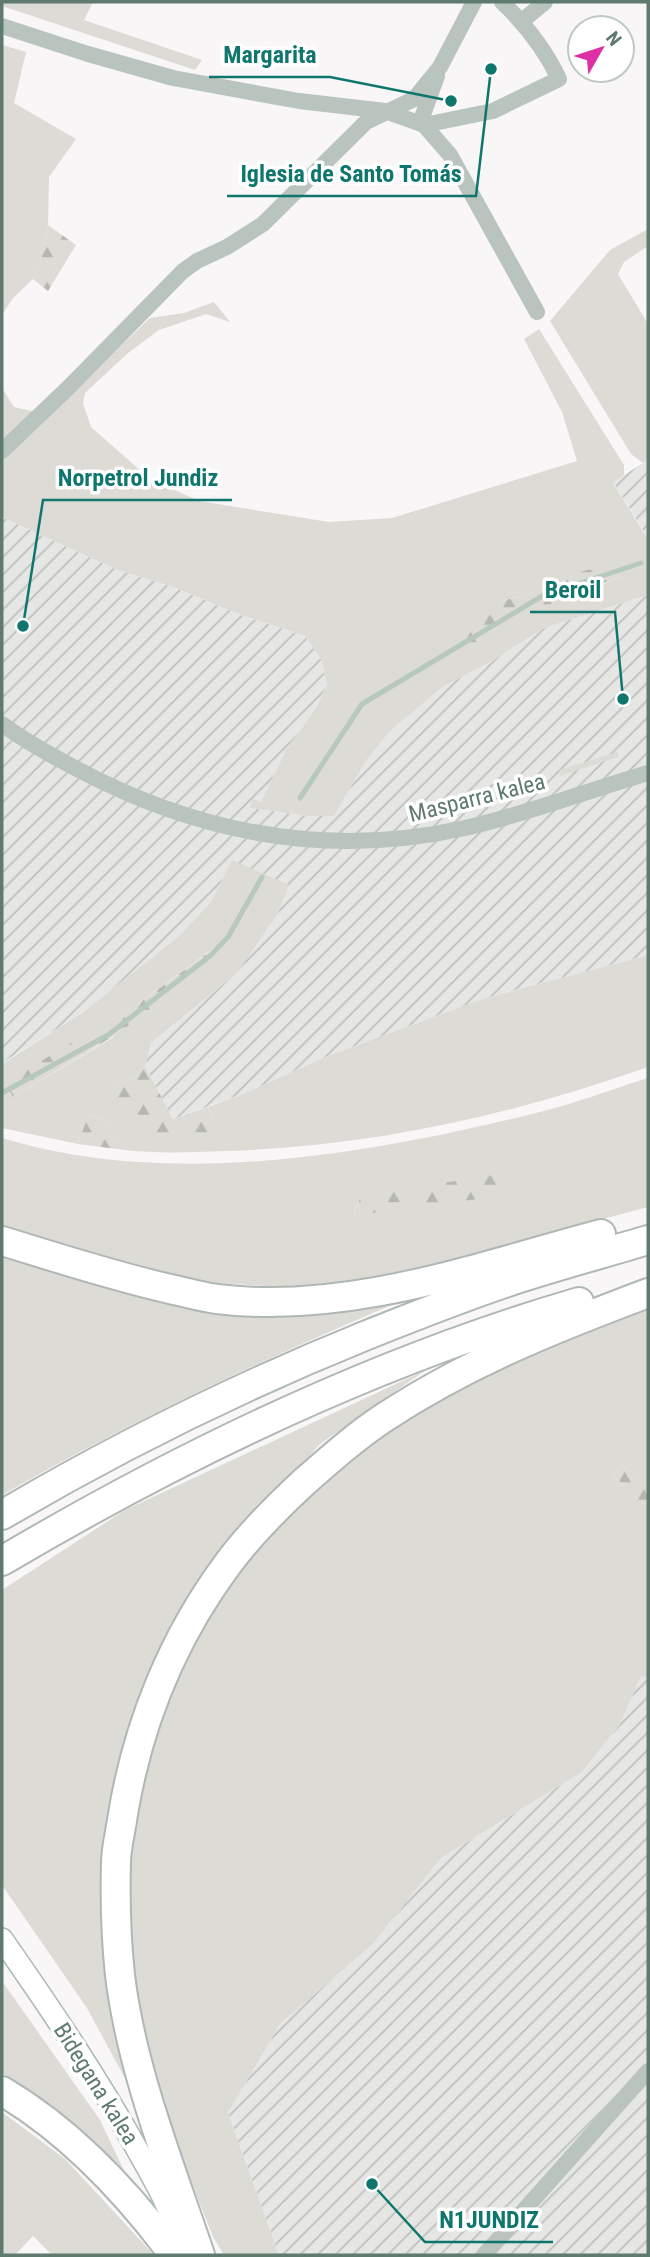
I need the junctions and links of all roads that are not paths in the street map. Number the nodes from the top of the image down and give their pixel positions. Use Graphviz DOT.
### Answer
graph roads {
  1 [pos="474,2"];
  2 [pos="502,2"];
  3 [pos="545,2"];
  4 [pos="522,21"];
  5 [pos="2,26"];
  6 [pos="440,67"];
  7 [pos="385,111"];
  8 [pos="422,124"];
  9 [pos="537,312"];
  10 [pos="2,451"];
  11 [pos="2,724"];
  12 [pos="648,773"];
  13 [pos="648,1222"];
  14 [pos="648,1240"];
  15 [pos="2,1241"];
  16 [pos="648,1281"];
  17 [pos="648,1293"];
  18 [pos="2,1515"];
  19 [pos="2,1561"];
  20 [pos="2,1939"];
  21 [pos="648,2071"];
  22 [pos="2,2091"];
  23 [pos="180,2248"];
  24 [pos="197,2255"];
  25 [pos="484,2255"];
  1 -- 6 [label="street"];
  2 -- 4 [label="street"];
  3 -- 4 [label="street"];
  4 -- 8 [label="street"];
  5 -- 7 [label="street"];
  6 -- 7 [label="street"];
  6 -- 8 [label="street"];
  7 -- 8 [label="street"];
  7 -- 10 [label="street"];
  8 -- 9 [label="street"];
  11 -- 12 [label="street, Masparra kalea"];
  13 -- 15 [label="highway"];
  14 -- 18 [label="highway"];
  16 -- 19 [label="highway"];
  17 -- 24 [label="highway"];
  20 -- 23 [label="street, Bidegana kalea"];
  21 -- 25 [label="street"];
  22 -- 23 [label="highway"];
  23 -- 24 [label="street, Bidegana kalea"];
}
